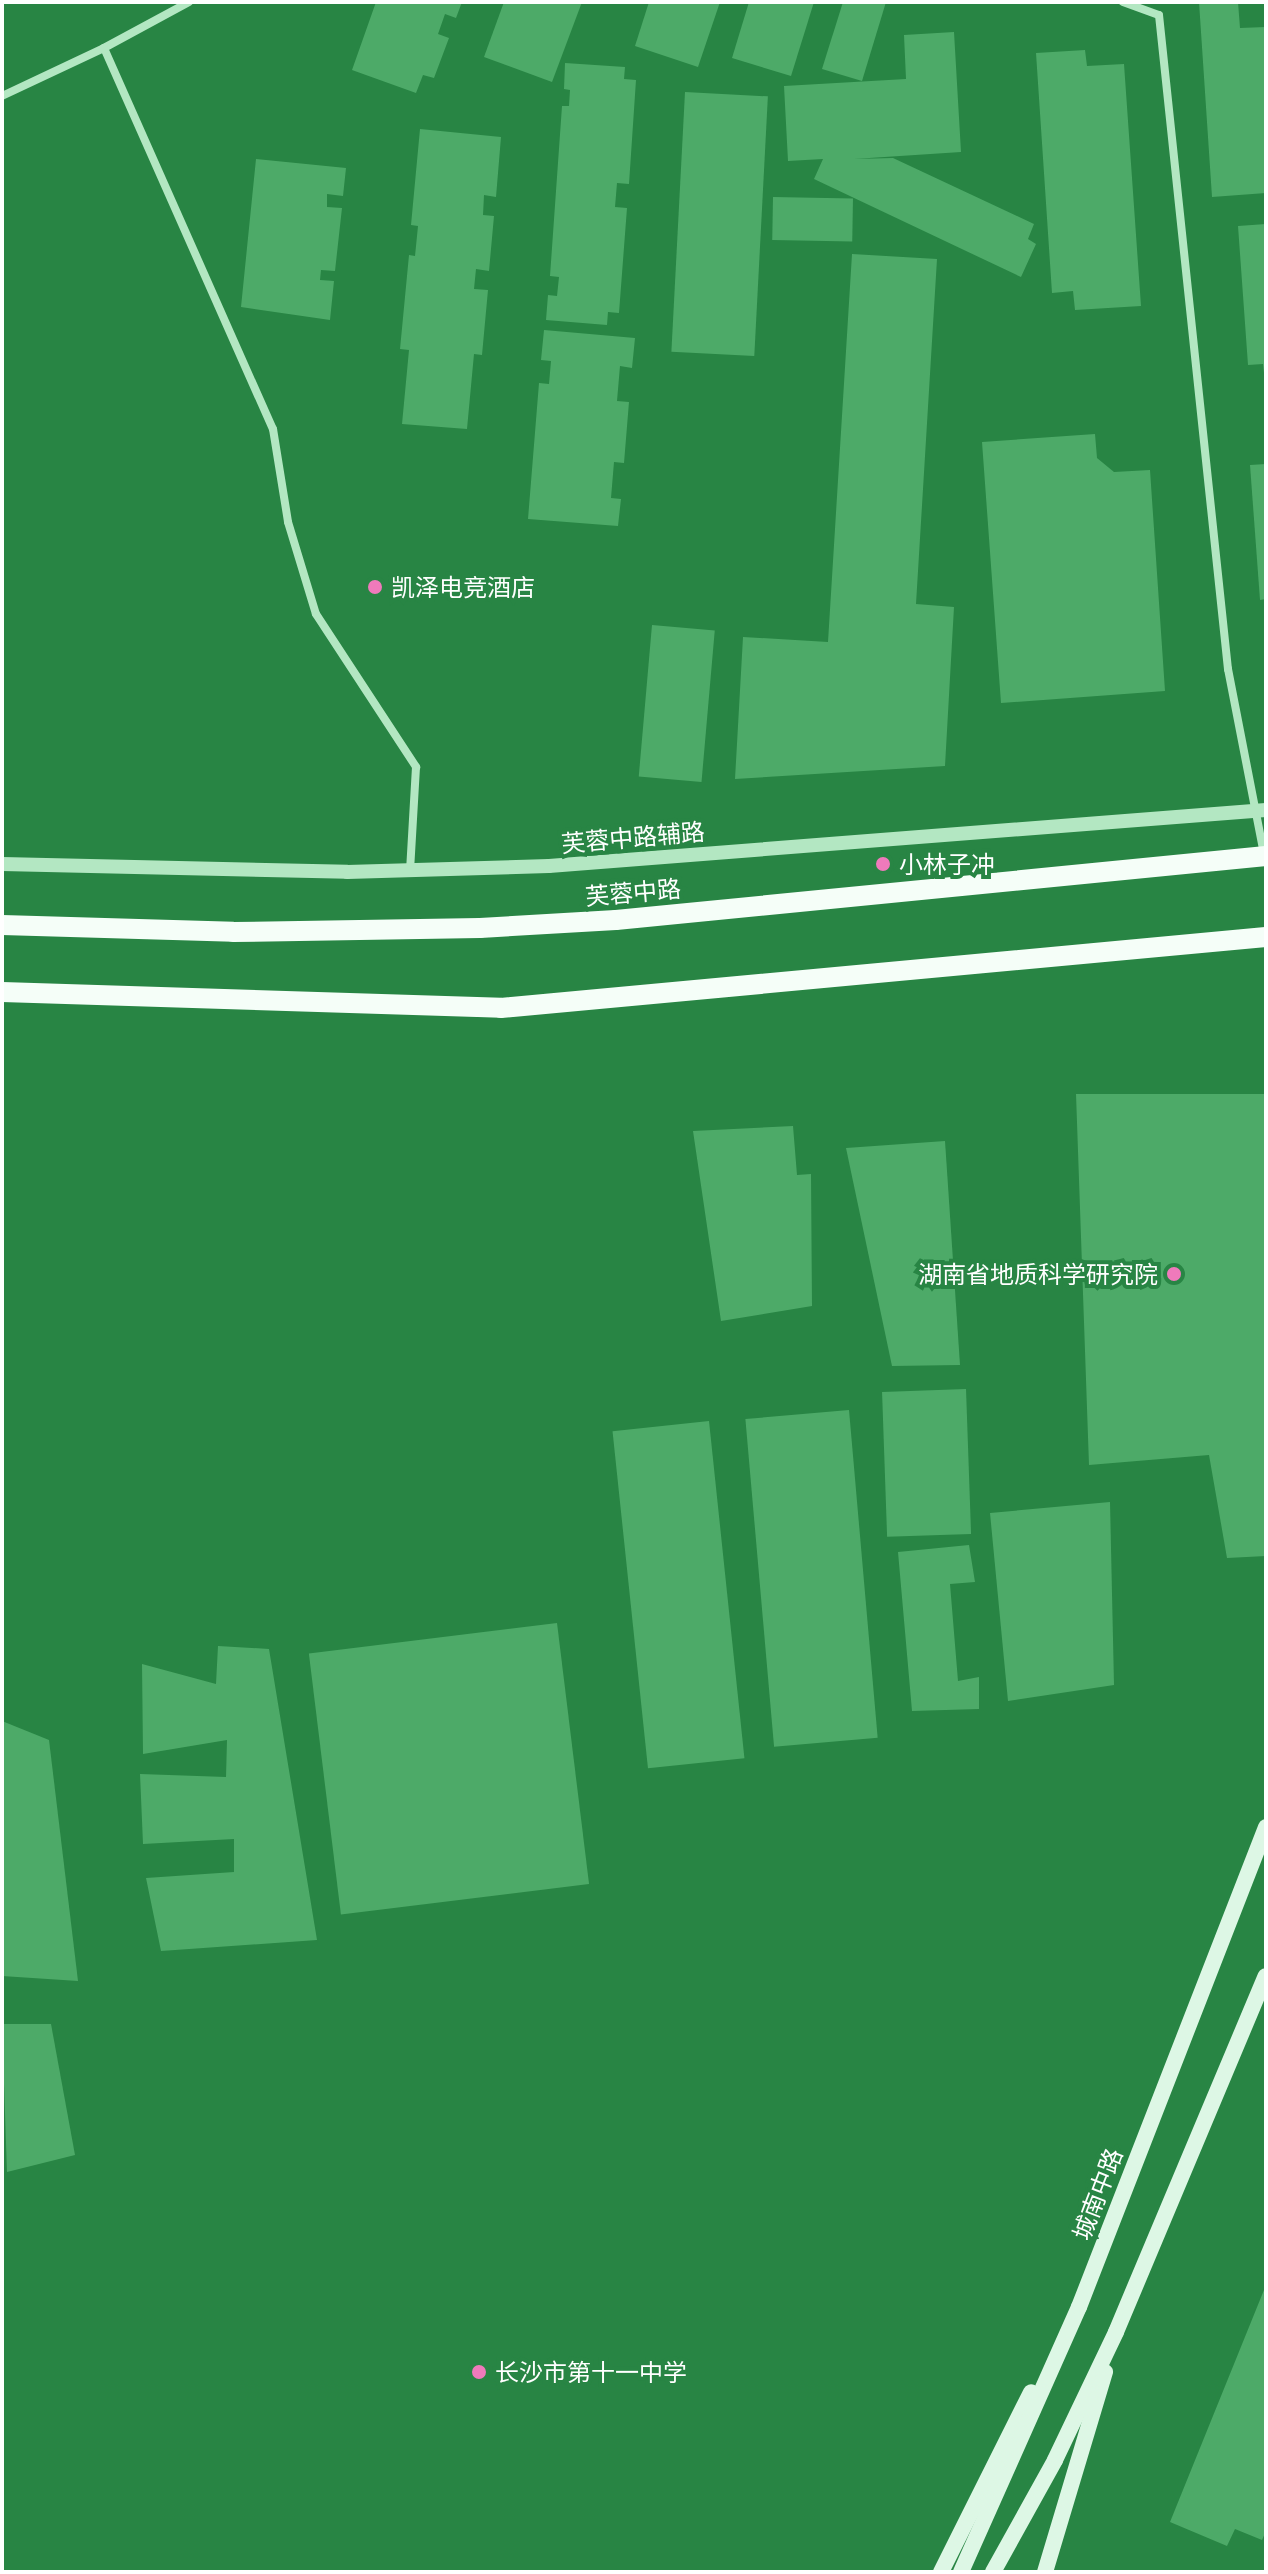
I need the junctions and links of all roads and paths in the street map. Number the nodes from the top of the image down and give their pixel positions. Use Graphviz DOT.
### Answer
graph roads {
  1 [pos="189,2"];
  2 [pos="1123,2"];
  3 [pos="104,48"];
  4 [pos="2,96"];
  5 [pos="1262,810"];
  6 [pos="1265,856"];
  7 [pos="2,864"];
  8 [pos="410,871"];
  9 [pos="2,925"];
  10 [pos="1266,937"];
  11 [pos="2,992"];
  12 [pos="1266,1827"];
  13 [pos="1266,1976"];
  14 [pos="1079,2307"];
  15 [pos="1116,2332"];
  16 [pos="963,2566"];
  17 [pos="994,2571"];
  18 [pos="941,2572"];
  19 [pos="1045,2572"];
  1 -- 3 [label="street"];
  2 -- 5 [label="street"];
  3 -- 4 [label="street"];
  3 -- 8 [label="street"];
  5 -- 6 [label="street"];
  5 -- 8 [label="street, 芙蓉中路辅路"];
  6 -- 9 [label="main road, 芙蓉中路"];
  7 -- 8 [label="street, 芙蓉中路辅路"];
  10 -- 11 [label="main road"];
  12 -- 14 [label="main road, 城南中路"];
  13 -- 15 [label="main road"];
  14 -- 16 [label="main road, 城南中路"];
  14 -- 18 [label="main road"];
  15 -- 17 [label="main road"];
  15 -- 19 [label="main road"];
}
